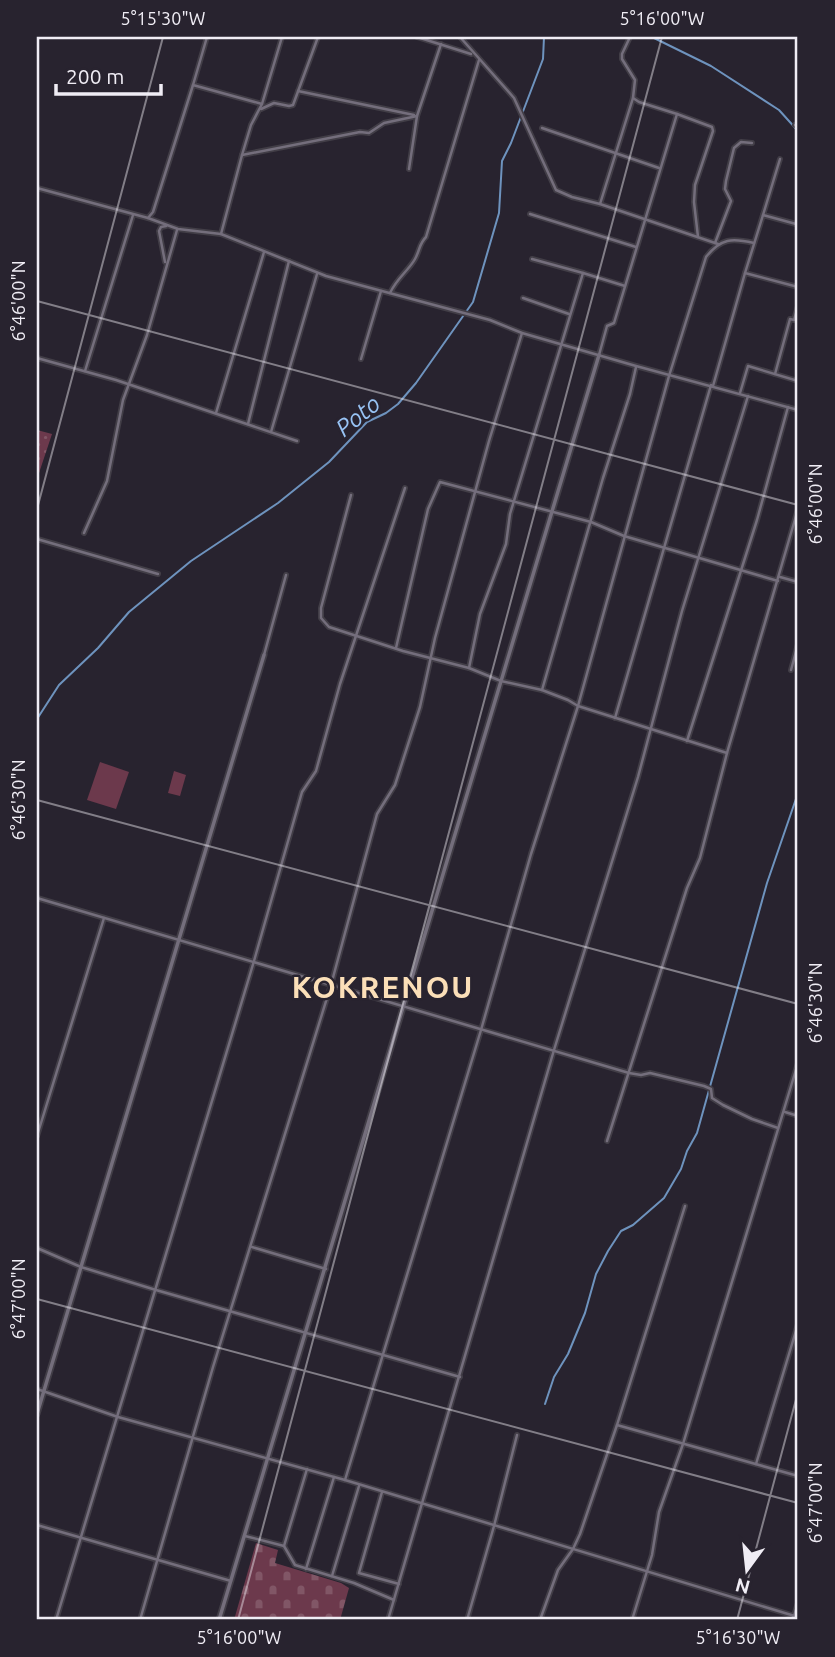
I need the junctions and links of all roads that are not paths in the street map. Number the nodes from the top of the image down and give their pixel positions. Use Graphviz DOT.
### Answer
graph roads {
  1 [pos="207,37"];
  2 [pos="282,37"];
  3 [pos="318,37"];
  4 [pos="417,37"];
  5 [pos="460,37"];
  6 [pos="631,37"];
  7 [pos="442,44"];
  8 [pos="474,55"];
  9 [pos="480,60"];
  10 [pos="194,85"];
  11 [pos="298,91"];
  12 [pos="633,98"];
  13 [pos="262,104"];
  14 [pos="259,111"];
  15 [pos="677,114"];
  16 [pos="417,116"];
  17 [pos="542,128"];
  18 [pos="752,143"];
  19 [pos="615,153"];
  20 [pos="242,155"];
  21 [pos="780,159"];
  22 [pos="660,168"];
  23 [pos="409,169"];
  24 [pos="37,188"];
  25 [pos="600,204"];
  26 [pos="530,214"];
  27 [pos="133,215"];
  28 [pos="763,215"];
  29 [pos="148,218"];
  30 [pos="645,220"];
  31 [pos="796,224"];
  32 [pos="170,226"];
  33 [pos="178,229"];
  34 [pos="221,234"];
  35 [pos="698,238"];
  36 [pos="754,243"];
  37 [pos="717,244"];
  38 [pos="636,247"];
  39 [pos="264,252"];
  40 [pos="532,259"];
  41 [pos="289,261"];
  42 [pos="166,265"];
  43 [pos="317,272"];
  44 [pos="583,273"];
  45 [pos="746,273"];
  46 [pos="625,286"];
  47 [pos="798,287"];
  48 [pos="381,291"];
  49 [pos="390,294"];
  50 [pos="523,298"];
  51 [pos="798,306"];
  52 [pos="570,314"];
  53 [pos="796,321"];
  54 [pos="522,333"];
  55 [pos="561,344"];
  56 [pos="599,355"];
  57 [pos="37,358"];
  58 [pos="362,359"];
  59 [pos="636,366"];
  60 [pos="85,371"];
  61 [pos="775,374"];
  62 [pos="670,376"];
  63 [pos="798,381"];
  64 [pos="128,384"];
  65 [pos="712,386"];
  66 [pos="740,393"];
  67 [pos="748,396"];
  68 [pos="788,407"];
  69 [pos="798,410"];
  70 [pos="216,413"];
  71 [pos="248,424"];
  72 [pos="271,432"];
  73 [pos="297,441"];
  74 [pos="405,488"];
  75 [pos="475,490"];
  76 [pos="351,495"];
  77 [pos="514,502"];
  78 [pos="798,509"];
  79 [pos="553,513"];
  80 [pos="591,523"];
  81 [pos="84,533"];
  82 [pos="624,536"];
  83 [pos="37,539"];
  84 [pos="665,548"];
  85 [pos="699,557"];
  86 [pos="741,569"];
  87 [pos="158,574"];
  88 [pos="286,575"];
  89 [pos="779,579"];
  90 [pos="798,582"];
  91 [pos="358,635"];
  92 [pos="798,643"];
  93 [pos="396,648"];
  94 [pos="264,655"];
  95 [pos="432,658"];
  96 [pos="469,668"];
  97 [pos="791,670"];
  98 [pos="501,681"];
  99 [pos="542,690"];
  100 [pos="579,706"];
  101 [pos="615,718"];
  102 [pos="649,729"];
  103 [pos="687,741"];
  104 [pos="727,753"];
  105 [pos="37,899"];
  106 [pos="104,918"];
  107 [pos="179,939"];
  108 [pos="254,961"];
  109 [pos="331,985"];
  110 [pos="405,1006"];
  111 [pos="481,1030"];
  112 [pos="554,1050"];
  113 [pos="798,1063"];
  114 [pos="629,1073"];
  115 [pos="783,1111"];
  116 [pos="798,1116"];
  117 [pos="778,1128"];
  118 [pos="37,1136"];
  119 [pos="607,1141"];
  120 [pos="685,1206"];
  121 [pos="252,1247"];
  122 [pos="37,1248"];
  123 [pos="81,1267"];
  124 [pos="326,1269"];
  125 [pos="156,1290"];
  126 [pos="230,1312"];
  127 [pos="798,1324"];
  128 [pos="307,1334"];
  129 [pos="382,1355"];
  130 [pos="460,1377"];
  131 [pos="37,1390"];
  132 [pos="43,1392"];
  133 [pos="37,1414"];
  134 [pos="118,1416"];
  135 [pos="617,1425"];
  136 [pos="517,1435"];
  137 [pos="194,1437"];
  138 [pos="683,1444"];
  139 [pos="269,1458"];
  140 [pos="756,1464"];
  141 [pos="307,1469"];
  142 [pos="798,1476"];
  143 [pos="334,1477"];
  144 [pos="345,1480"];
  145 [pos="360,1485"];
  146 [pos="382,1492"];
  147 [pos="422,1505"];
  148 [pos="37,1525"];
  149 [pos="494,1526"];
  150 [pos="245,1536"];
  151 [pos="82,1538"];
  152 [pos="284,1546"];
  153 [pos="573,1549"];
  154 [pos="158,1561"];
  155 [pos="306,1569"];
  156 [pos="648,1572"];
  157 [pos="332,1576"];
  158 [pos="232,1581"];
  159 [pos="399,1584"];
  160 [pos="394,1600"];
  161 [pos="798,1603"];
  162 [pos="795,1618"];
  163 [pos="57,1620"];
  164 [pos="140,1620"];
  165 [pos="219,1620"];
  166 [pos="388,1620"];
  167 [pos="467,1620"];
  168 [pos="540,1620"];
  169 [pos="632,1620"];
  1 -- 10 [label="street"];
  2 -- 13 [label="street"];
  3 -- 11 [label="street"];
  4 -- 7 [label="street"];
  5 -- 8 [label="street"];
  6 -- 12 [label="street"];
  7 -- 8 [label="street"];
  7 -- 16 [label="street"];
  8 -- 9 [label="street"];
  9 -- 25 [label="street"];
  9 -- 49 [label="street"];
  10 -- 13 [label="street"];
  10 -- 29 [label="street"];
  11 -- 14 [label="street"];
  11 -- 16 [label="street"];
  12 -- 15 [label="street"];
  12 -- 19 [label="street"];
  13 -- 14 [label="street"];
  14 -- 20 [label="street"];
  15 -- 22 [label="street"];
  15 -- 35 [label="street"];
  16 -- 20 [label="street"];
  16 -- 23 [label="street"];
  17 -- 19 [label="street"];
  18 -- 37 [label="street"];
  19 -- 22 [label="street"];
  19 -- 25 [label="street"];
  20 -- 34 [label="street"];
  21 -- 28 [label="street"];
  22 -- 30 [label="street"];
  24 -- 27 [label="street"];
  25 -- 30 [label="street"];
  26 -- 38 [label="street"];
  27 -- 29 [label="street"];
  27 -- 60 [label="street"];
  28 -- 31 [label="street"];
  28 -- 36 [label="street"];
  29 -- 32 [label="street"];
  30 -- 35 [label="street"];
  30 -- 38 [label="street"];
  32 -- 33 [label="street"];
  32 -- 42 [label="street"];
  33 -- 34 [label="street"];
  33 -- 42 [label="street"];
  34 -- 39 [label="street"];
  35 -- 37 [label="street"];
  36 -- 37 [label="street"];
  36 -- 45 [label="street"];
  37 -- 62 [label="street"];
  38 -- 46 [label="street"];
  39 -- 41 [label="street"];
  39 -- 70 [label="street"];
  40 -- 44 [label="street"];
  41 -- 43 [label="street"];
  41 -- 71 [label="street"];
  42 -- 64 [label="street"];
  43 -- 48 [label="street"];
  43 -- 72 [label="street"];
  44 -- 46 [label="street"];
  44 -- 52 [label="street"];
  45 -- 47 [label="street"];
  45 -- 65 [label="street"];
  46 -- 56 [label="street"];
  48 -- 49 [label="street"];
  48 -- 58 [label="street"];
  49 -- 54 [label="street"];
  50 -- 52 [label="street"];
  51 -- 53 [label="street"];
  52 -- 55 [label="street"];
  53 -- 61 [label="street"];
  54 -- 55 [label="street"];
  54 -- 75 [label="street"];
  55 -- 56 [label="street"];
  55 -- 77 [label="street"];
  56 -- 59 [label="street"];
  56 -- 79 [label="street"];
  57 -- 60 [label="street"];
  59 -- 62 [label="street"];
  59 -- 80 [label="street"];
  60 -- 64 [label="street"];
  61 -- 63 [label="street"];
  61 -- 66 [label="street"];
  62 -- 65 [label="street"];
  62 -- 82 [label="street"];
  64 -- 70 [label="street"];
  64 -- 81 [label="street"];
  65 -- 66 [label="street"];
  65 -- 84 [label="street"];
  66 -- 67 [label="street"];
  67 -- 68 [label="street"];
  67 -- 85 [label="street"];
  68 -- 69 [label="street"];
  68 -- 86 [label="street"];
  70 -- 71 [label="street"];
  71 -- 72 [label="street"];
  72 -- 73 [label="street"];
  74 -- 91 [label="street"];
  75 -- 77 [label="street"];
  75 -- 93 [label="street"];
  75 -- 95 [label="street"];
  76 -- 91 [label="street"];
  77 -- 79 [label="street"];
  77 -- 96 [label="street"];
  78 -- 89 [label="street"];
  79 -- 80 [label="street"];
  79 -- 98 [label="street"];
  80 -- 82 [label="street"];
  80 -- 99 [label="street"];
  82 -- 84 [label="street"];
  82 -- 100 [label="street"];
  83 -- 87 [label="street"];
  84 -- 85 [label="street"];
  84 -- 101 [label="street"];
  85 -- 86 [label="street"];
  85 -- 102 [label="street"];
  86 -- 89 [label="street"];
  86 -- 103 [label="street"];
  88 -- 94 [label="street"];
  89 -- 90 [label="street"];
  89 -- 104 [label="street"];
  91 -- 93 [label="street"];
  91 -- 108 [label="street"];
  92 -- 97 [label="street"];
  93 -- 95 [label="street"];
  94 -- 107 [label="street"];
  95 -- 96 [label="street"];
  95 -- 109 [label="street"];
  96 -- 98 [label="street"];
  98 -- 99 [label="street"];
  98 -- 110 [label="street"];
  99 -- 100 [label="street"];
  100 -- 101 [label="street"];
  100 -- 111 [label="street"];
  101 -- 102 [label="street"];
  102 -- 103 [label="street"];
  102 -- 112 [label="street"];
  103 -- 104 [label="street"];
  104 -- 114 [label="street"];
  105 -- 106 [label="street"];
  106 -- 107 [label="street"];
  106 -- 118 [label="street"];
  107 -- 108 [label="street"];
  107 -- 123 [label="street"];
  108 -- 109 [label="street"];
  108 -- 125 [label="street"];
  109 -- 110 [label="street"];
  109 -- 121 [label="street"];
  110 -- 111 [label="street"];
  110 -- 124 [label="street"];
  111 -- 112 [label="street"];
  111 -- 129 [label="street"];
  112 -- 114 [label="street"];
  112 -- 130 [label="street"];
  113 -- 115 [label="street"];
  114 -- 117 [label="street"];
  114 -- 119 [label="street"];
  115 -- 116 [label="street"];
  115 -- 117 [label="street"];
  117 -- 138 [label="street"];
  120 -- 135 [label="street"];
  121 -- 124 [label="street"];
  121 -- 126 [label="street"];
  122 -- 123 [label="street"];
  123 -- 125 [label="street"];
  123 -- 132 [label="street"];
  124 -- 128 [label="street"];
  125 -- 126 [label="street"];
  125 -- 134 [label="street"];
  126 -- 128 [label="street"];
  126 -- 137 [label="street"];
  127 -- 140 [label="street"];
  128 -- 129 [label="street"];
  128 -- 139 [label="street"];
  129 -- 130 [label="street"];
  129 -- 144 [label="street"];
  130 -- 147 [label="street"];
  131 -- 132 [label="street"];
  132 -- 133 [label="street"];
  132 -- 134 [label="street"];
  134 -- 137 [label="street"];
  134 -- 151 [label="street"];
  135 -- 138 [label="street"];
  135 -- 153 [label="street"];
  136 -- 149 [label="street"];
  137 -- 139 [label="street"];
  137 -- 154 [label="street"];
  138 -- 140 [label="street"];
  138 -- 156 [label="street"];
  139 -- 141 [label="street"];
  139 -- 150 [label="street"];
  140 -- 142 [label="street"];
  141 -- 143 [label="street"];
  141 -- 152 [label="street"];
  143 -- 144 [label="street"];
  143 -- 155 [label="street"];
  144 -- 145 [label="street"];
  145 -- 146 [label="street"];
  145 -- 157 [label="street"];
  146 -- 147 [label="street"];
  146 -- 159 [label="street"];
  147 -- 149 [label="street"];
  147 -- 159 [label="street"];
  148 -- 151 [label="street"];
  149 -- 153 [label="street"];
  149 -- 167 [label="street"];
  150 -- 152 [label="street"];
  150 -- 158 [label="street"];
  151 -- 154 [label="street"];
  151 -- 163 [label="street"];
  152 -- 155 [label="street"];
  153 -- 156 [label="street"];
  153 -- 168 [label="street"];
  154 -- 158 [label="street"];
  154 -- 164 [label="street"];
  155 -- 157 [label="street"];
  156 -- 162 [label="street"];
  156 -- 169 [label="street"];
  157 -- 160 [label="street"];
  158 -- 165 [label="street"];
  159 -- 160 [label="street"];
  160 -- 166 [label="street"];
  161 -- 162 [label="street"];
}
